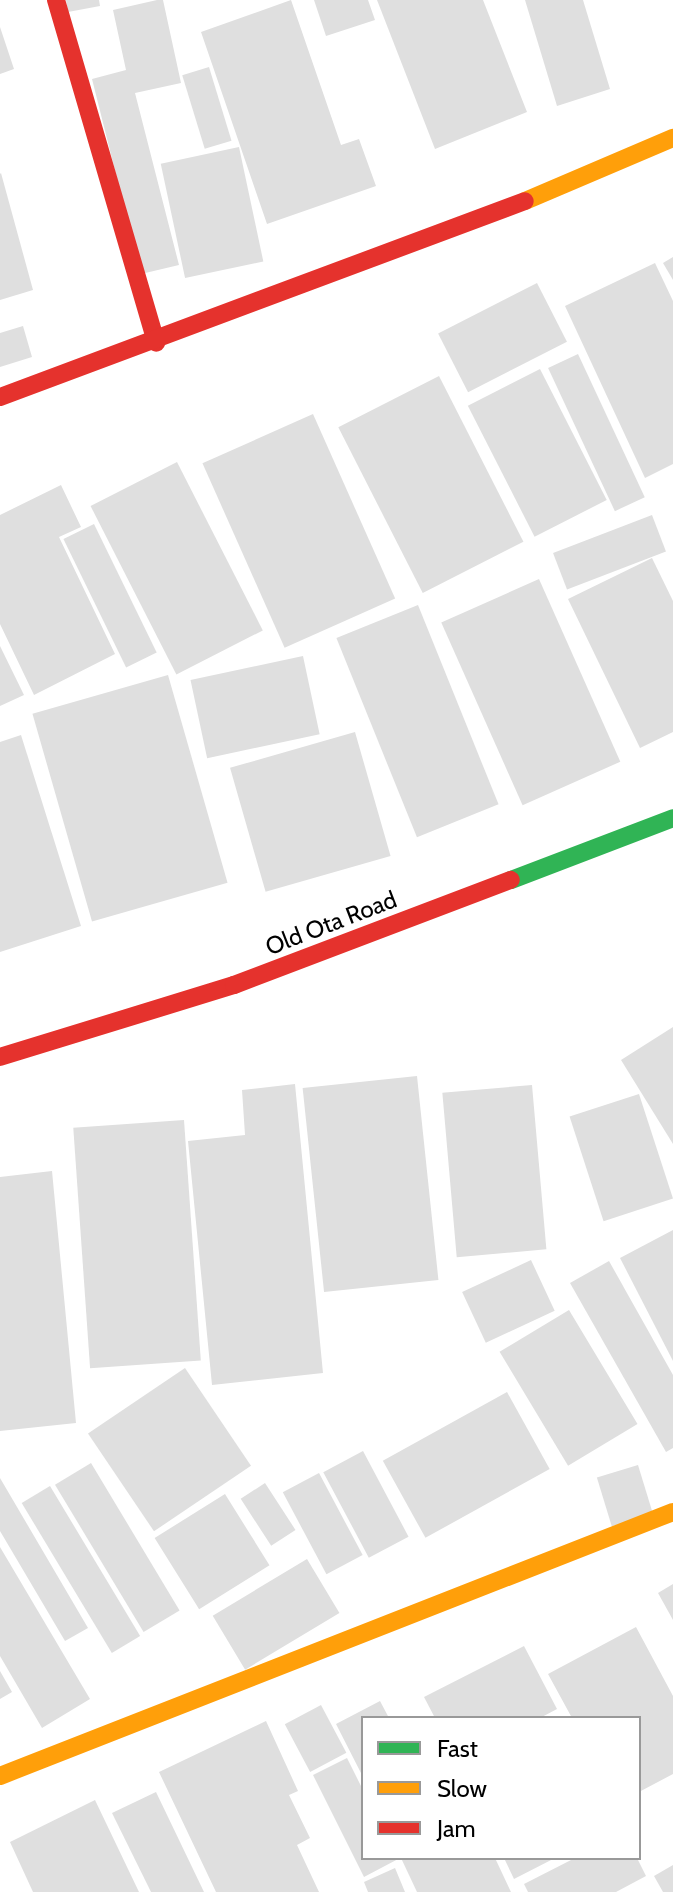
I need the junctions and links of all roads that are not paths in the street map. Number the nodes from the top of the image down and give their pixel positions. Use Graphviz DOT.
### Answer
graph roads {
  1 [pos="56,0"];
  2 [pos="673,138"];
  3 [pos="156,343"];
  4 [pos="0,397"];
  5 [pos="673,818"];
  6 [pos="0,1057"];
  7 [pos="673,1512"];
  8 [pos="0,1776"];
  1 -- 3 [label="street"];
  2 -- 3 [label="street"];
  3 -- 4 [label="street"];
  5 -- 6 [label="street, Old Ota Road"];
  7 -- 8 [label="street"];
}
